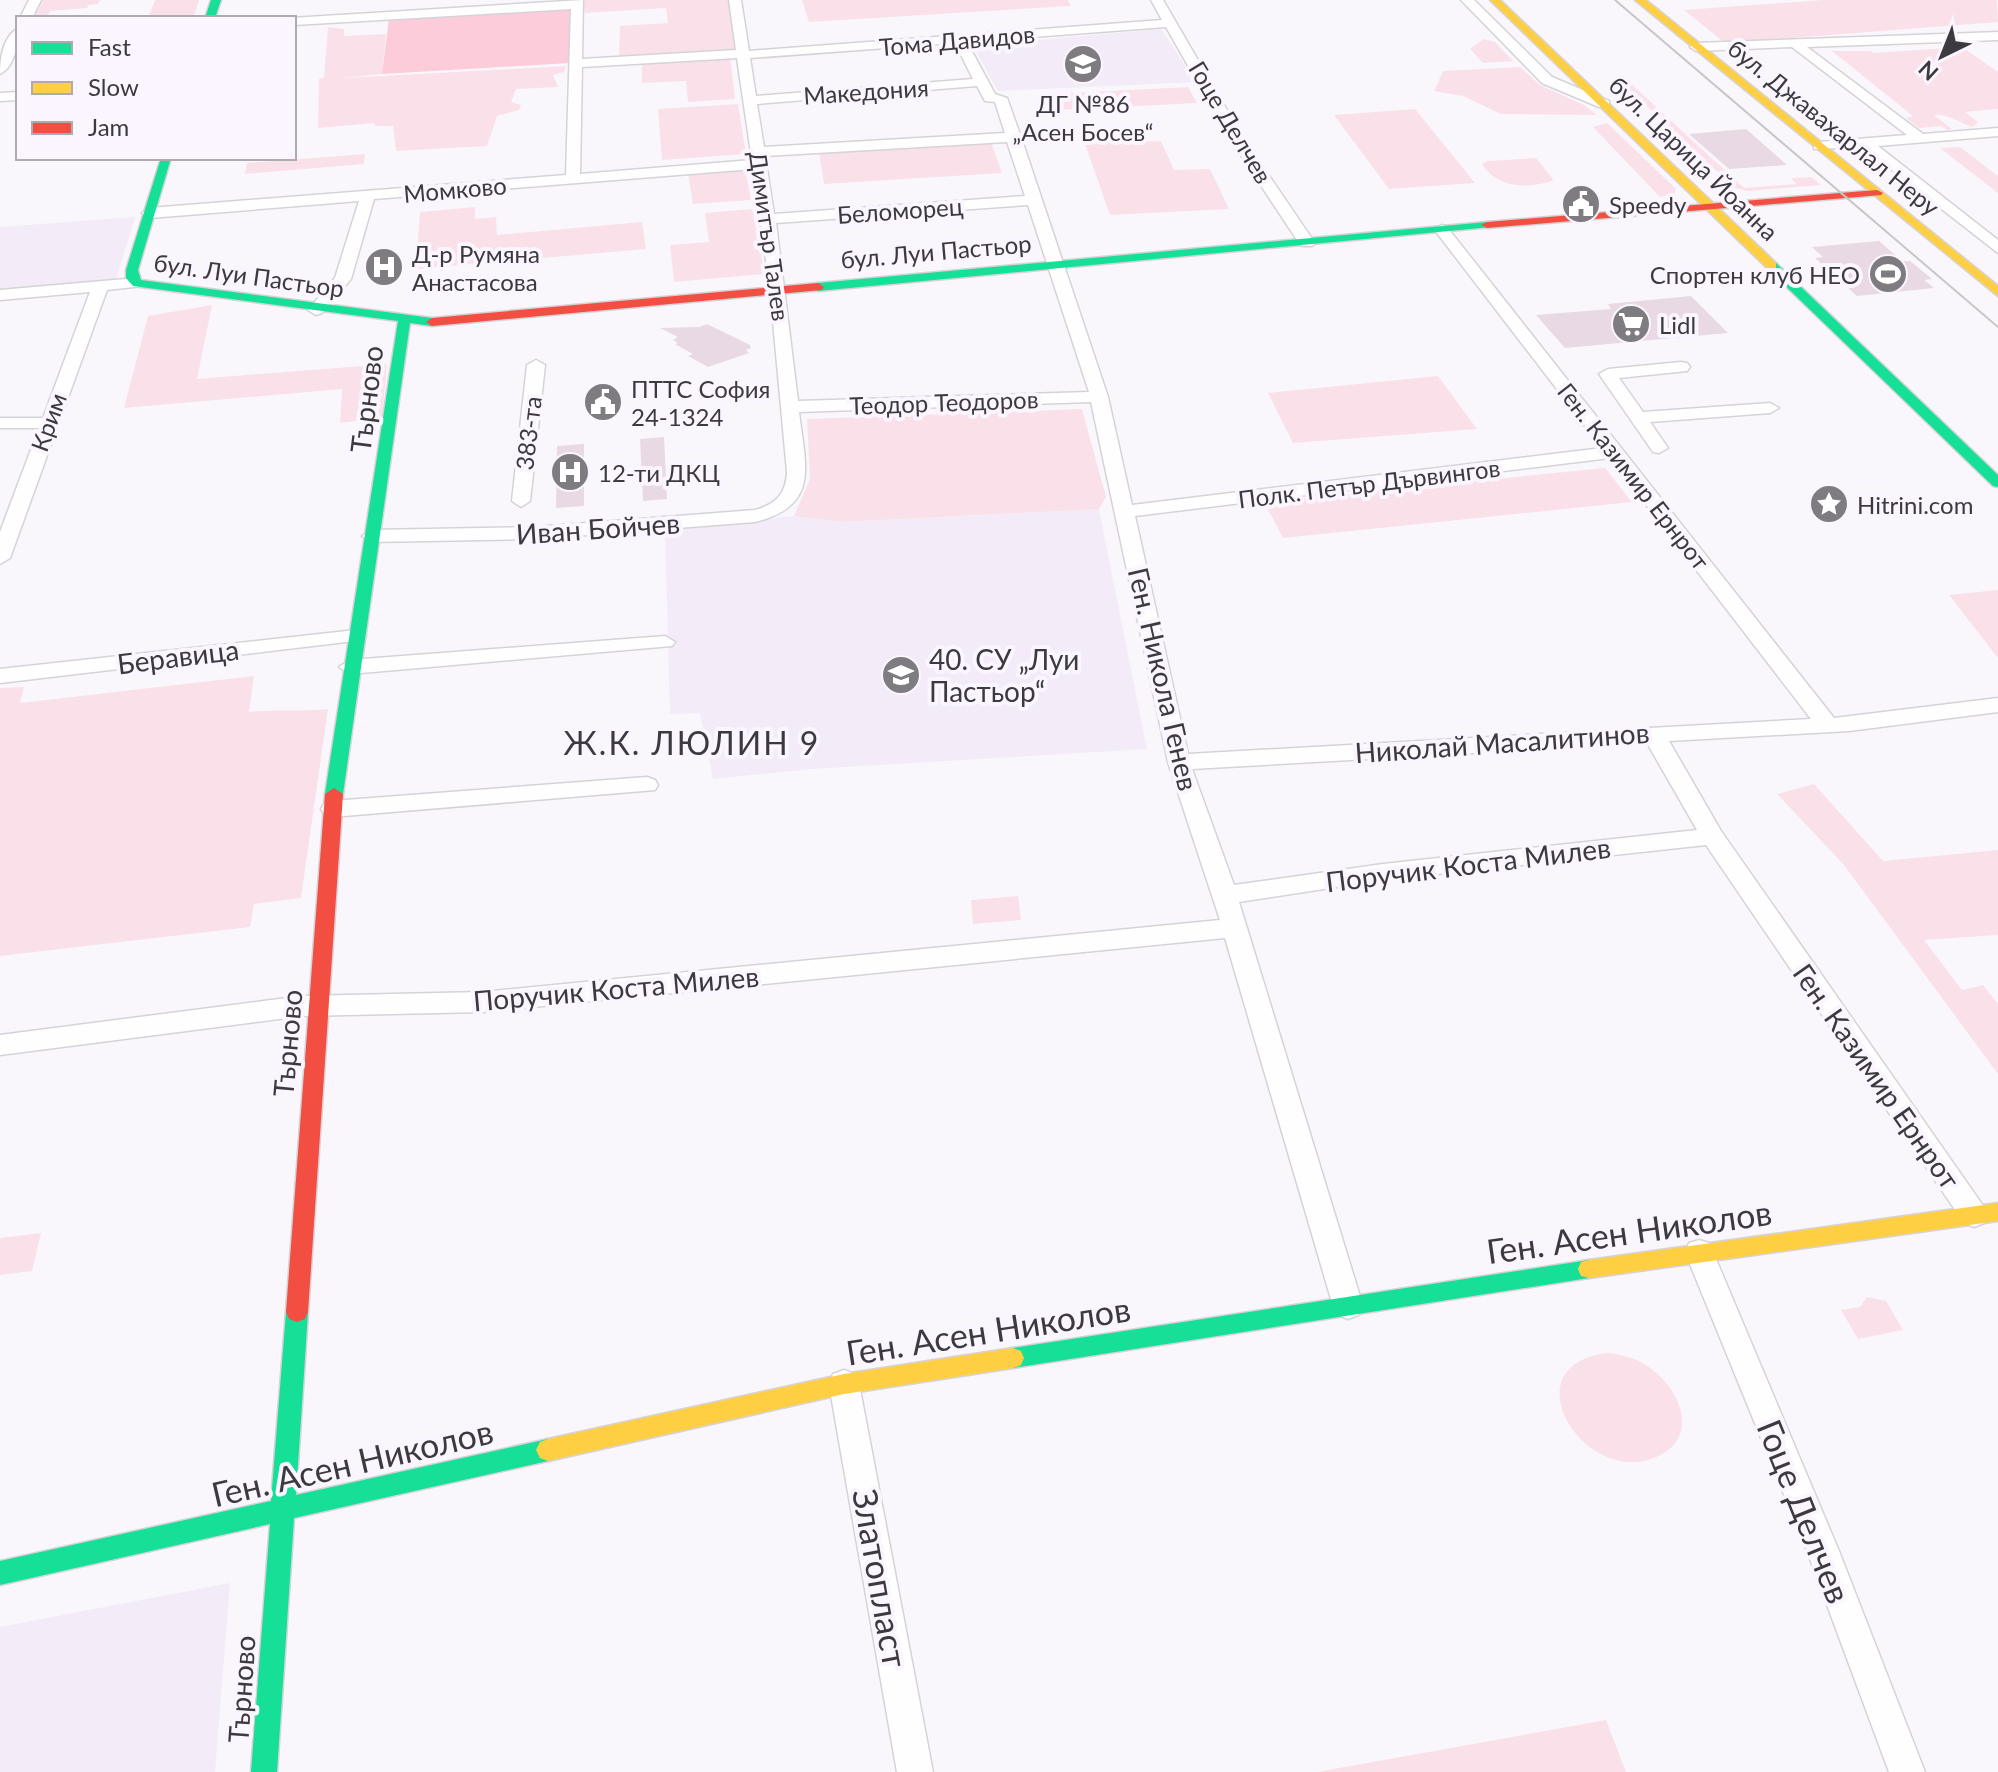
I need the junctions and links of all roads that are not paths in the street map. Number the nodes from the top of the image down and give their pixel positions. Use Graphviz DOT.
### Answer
graph roads {
  1 [pos="735,0"];
  2 [pos="1157,0"];
  3 [pos="1467,0"];
  4 [pos="1495,0"];
  5 [pos="1517,0"];
  6 [pos="1640,0"];
  7 [pos="577,2"];
  8 [pos="296,21"];
  9 [pos="1171,23"];
  10 [pos="1998,36"];
  11 [pos="16,38"];
  12 [pos="960,40"];
  13 [pos="1794,43"];
  14 [pos="1696,47"];
  15 [pos="744,54"];
  16 [pos="576,63"];
  17 [pos="0,70"];
  18 [pos="982,82"];
  19 [pos="751,100"];
  20 [pos="1604,104"];
  21 [pos="1998,132"];
  22 [pos="1979,133"];
  23 [pos="1014,137"];
  24 [pos="1920,138"];
  25 [pos="1865,142"];
  26 [pos="1819,146"];
  27 [pos="1998,147"];
  28 [pos="760,158"];
  29 [pos="165,160"];
  30 [pos="573,179"];
  31 [pos="1877,193"];
  32 [pos="368,195"];
  33 [pos="1032,200"];
  34 [pos="1732,203"];
  35 [pos="1709,205"];
  36 [pos="150,213"];
  37 [pos="769,219"];
  38 [pos="1442,230"];
  39 [pos="1307,243"];
  40 [pos="1998,248"];
  41 [pos="1054,265"];
  42 [pos="1807,274"];
  43 [pos="137,283"];
  44 [pos="100,287"];
  45 [pos="778,289"];
  46 [pos="1998,292"];
  47 [pos="0,295"];
  48 [pos="316,310"];
  49 [pos="404,322"];
  50 [pos="536,365"];
  51 [pos="1681,367"];
  52 [pos="1099,397"];
  53 [pos="790,407"];
  54 [pos="1770,408"];
  55 [pos="1639,418"];
  56 [pos="0,423"];
  57 [pos="47,423"];
  58 [pos="1659,448"];
  59 [pos="1615,452"];
  60 [pos="796,472"];
  61 [pos="1998,483"];
  62 [pos="521,501"];
  63 [pos="1123,512"];
  64 [pos="372,536"];
  65 [pos="0,558"];
  66 [pos="356,636"];
  67 [pos="665,642"];
  68 [pos="350,667"];
  69 [pos="0,676"];
  70 [pos="1998,705"];
  71 [pos="1826,723"];
  72 [pos="1653,733"];
  73 [pos="1179,762"];
  74 [pos="647,785"];
  75 [pos="332,809"];
  76 [pos="1712,836"];
  77 [pos="1225,895"];
  78 [pos="1233,928"];
  79 [pos="319,1005"];
  80 [pos="0,1045"];
  81 [pos="1986,1214"];
  82 [pos="1699,1252"];
  83 [pos="1348,1306"];
  84 [pos="844,1384"];
  85 [pos="281,1512"];
  86 [pos="0,1573"];
  87 [pos="264,1772"];
  88 [pos="915,1772"];
  89 [pos="1907,1772"];
  1 -- 15 [label="street, Димитър Талев"];
  2 -- 9 [label="street, Гоце Делчев"];
  3 -- 20 [label="street"];
  4 -- 20 [label="street, бул. Царица Йоанна"];
  5 -- 34 [label="street, бул. Царица Йоанна"];
  6 -- 14 [label="street, бул. Джавахарлал Неру"];
  7 -- 8 [label="street"];
  7 -- 16 [label="street"];
  9 -- 12 [label="street, Тома Давидов"];
  9 -- 39 [label="street, Гоце Делчев"];
  10 -- 13 [label="street"];
  11 -- 17 [label="street"];
  12 -- 15 [label="street, Тома Давидов"];
  12 -- 18 [label="street, Ген. Никола Генев"];
  13 -- 14 [label="street"];
  13 -- 24 [label="street"];
  14 -- 26 [label="street, бул. Джавахарлал Неру"];
  15 -- 16 [label="street, Тома Давидов"];
  15 -- 19 [label="street, Димитър Талев"];
  16 -- 30 [label="street"];
  18 -- 19 [label="street, Македония"];
  18 -- 23 [label="street, Ген. Никола Генев"];
  19 -- 28 [label="street, Димитър Талев"];
  20 -- 35 [label="street, бул. Царица Йоанна"];
  21 -- 22 [label="street"];
  22 -- 24 [label="street"];
  22 -- 27 [label="street"];
  23 -- 28 [label="street, Момково"];
  23 -- 33 [label="street, Ген. Никола Генев"];
  24 -- 25 [label="street"];
  25 -- 26 [label="street"];
  25 -- 40 [label="street"];
  26 -- 31 [label="street, бул. Джавахарлал Неру"];
  28 -- 30 [label="street, Момково"];
  28 -- 37 [label="street, Димитър Талев"];
  29 -- 36 [label="street"];
  30 -- 32 [label="street, Момково"];
  31 -- 34 [label="street, бул. Луи Пастьор"];
  31 -- 46 [label="street, бул. Джавахарлал Неру"];
  32 -- 36 [label="street, Момково"];
  32 -- 48 [label="street"];
  33 -- 37 [label="street, Беломорец"];
  33 -- 41 [label="street, Ген. Никола Генев"];
  34 -- 35 [label="street, бул. Луи Пастьор"];
  34 -- 42 [label="street, бул. Царица Йоанна"];
  35 -- 38 [label="street, бул. Луи Пастьор"];
  35 -- 61 [label="street, бул. Царица Йоанна"];
  36 -- 43 [label="street"];
  37 -- 45 [label="street, Димитър Талев"];
  38 -- 39 [label="street, бул. Луи Пастьор"];
  38 -- 59 [label="street, Ген. Казимир Ернрот"];
  39 -- 41 [label="street, бул. Луи Пастьор"];
  41 -- 45 [label="street, бул. Луи Пастьор"];
  41 -- 52 [label="street, Ген. Никола Генев"];
  43 -- 44 [label="street, бул. Луи Пастьор"];
  43 -- 48 [label="street, бул. Луи Пастьор"];
  44 -- 47 [label="street, бул. Луи Пастьор"];
  44 -- 57 [label="street, Крим"];
  45 -- 49 [label="street, бул. Луи Пастьор"];
  45 -- 53 [label="street, Димитър Талев"];
  48 -- 49 [label="street, бул. Луи Пастьор"];
  49 -- 64 [label="street, Търново"];
  50 -- 62 [label="street, 383-та"];
  51 -- 55 [label="street"];
  52 -- 53 [label="street, Теодор Теодоров"];
  52 -- 63 [label="street, Ген. Никола Генев"];
  53 -- 60 [label="street, Димитър Талев"];
  54 -- 55 [label="street"];
  55 -- 58 [label="street"];
  56 -- 57 [label="street"];
  57 -- 65 [label="street, Крим"];
  59 -- 63 [label="street, Полк. Петър Дървингов"];
  59 -- 71 [label="street, Ген. Казимир Ернрот"];
  60 -- 64 [label="street, Иван Бойчев"];
  63 -- 73 [label="street, Ген. Никола Генев"];
  64 -- 66 [label="street, Търново"];
  66 -- 68 [label="street, Търново"];
  66 -- 69 [label="street, Беравица"];
  67 -- 68 [label="street"];
  68 -- 75 [label="street, Търново"];
  70 -- 71 [label="street, Николай Масалитинов"];
  71 -- 72 [label="street, Николай Масалитинов"];
  72 -- 73 [label="street, Николай Масалитинов"];
  72 -- 76 [label="street, Ген. Казимир Ернрот"];
  73 -- 77 [label="street, Ген. Никола Генев"];
  74 -- 75 [label="street"];
  75 -- 79 [label="street, Търново"];
  76 -- 77 [label="street, Поручик Коста Милев"];
  76 -- 81 [label="street, Ген. Казимир Ернрот"];
  77 -- 78 [label="street, Ген. Никола Генев"];
  78 -- 79 [label="street, Поручик Коста Милев"];
  78 -- 83 [label="street, Ген. Никола Генев"];
  79 -- 80 [label="street, Поручик Коста Милев"];
  79 -- 85 [label="street, Търново"];
  81 -- 82 [label="street, Ген. Асен Николов"];
  82 -- 83 [label="street, Ген. Асен Николов"];
  82 -- 89 [label="street, Гоце Делчев"];
  83 -- 84 [label="street, Ген. Асен Николов"];
  84 -- 85 [label="street, Ген. Асен Николов"];
  84 -- 88 [label="street, Златопласт"];
  85 -- 86 [label="street, Ген. Асен Николов"];
  85 -- 87 [label="street, Търново"];
}
